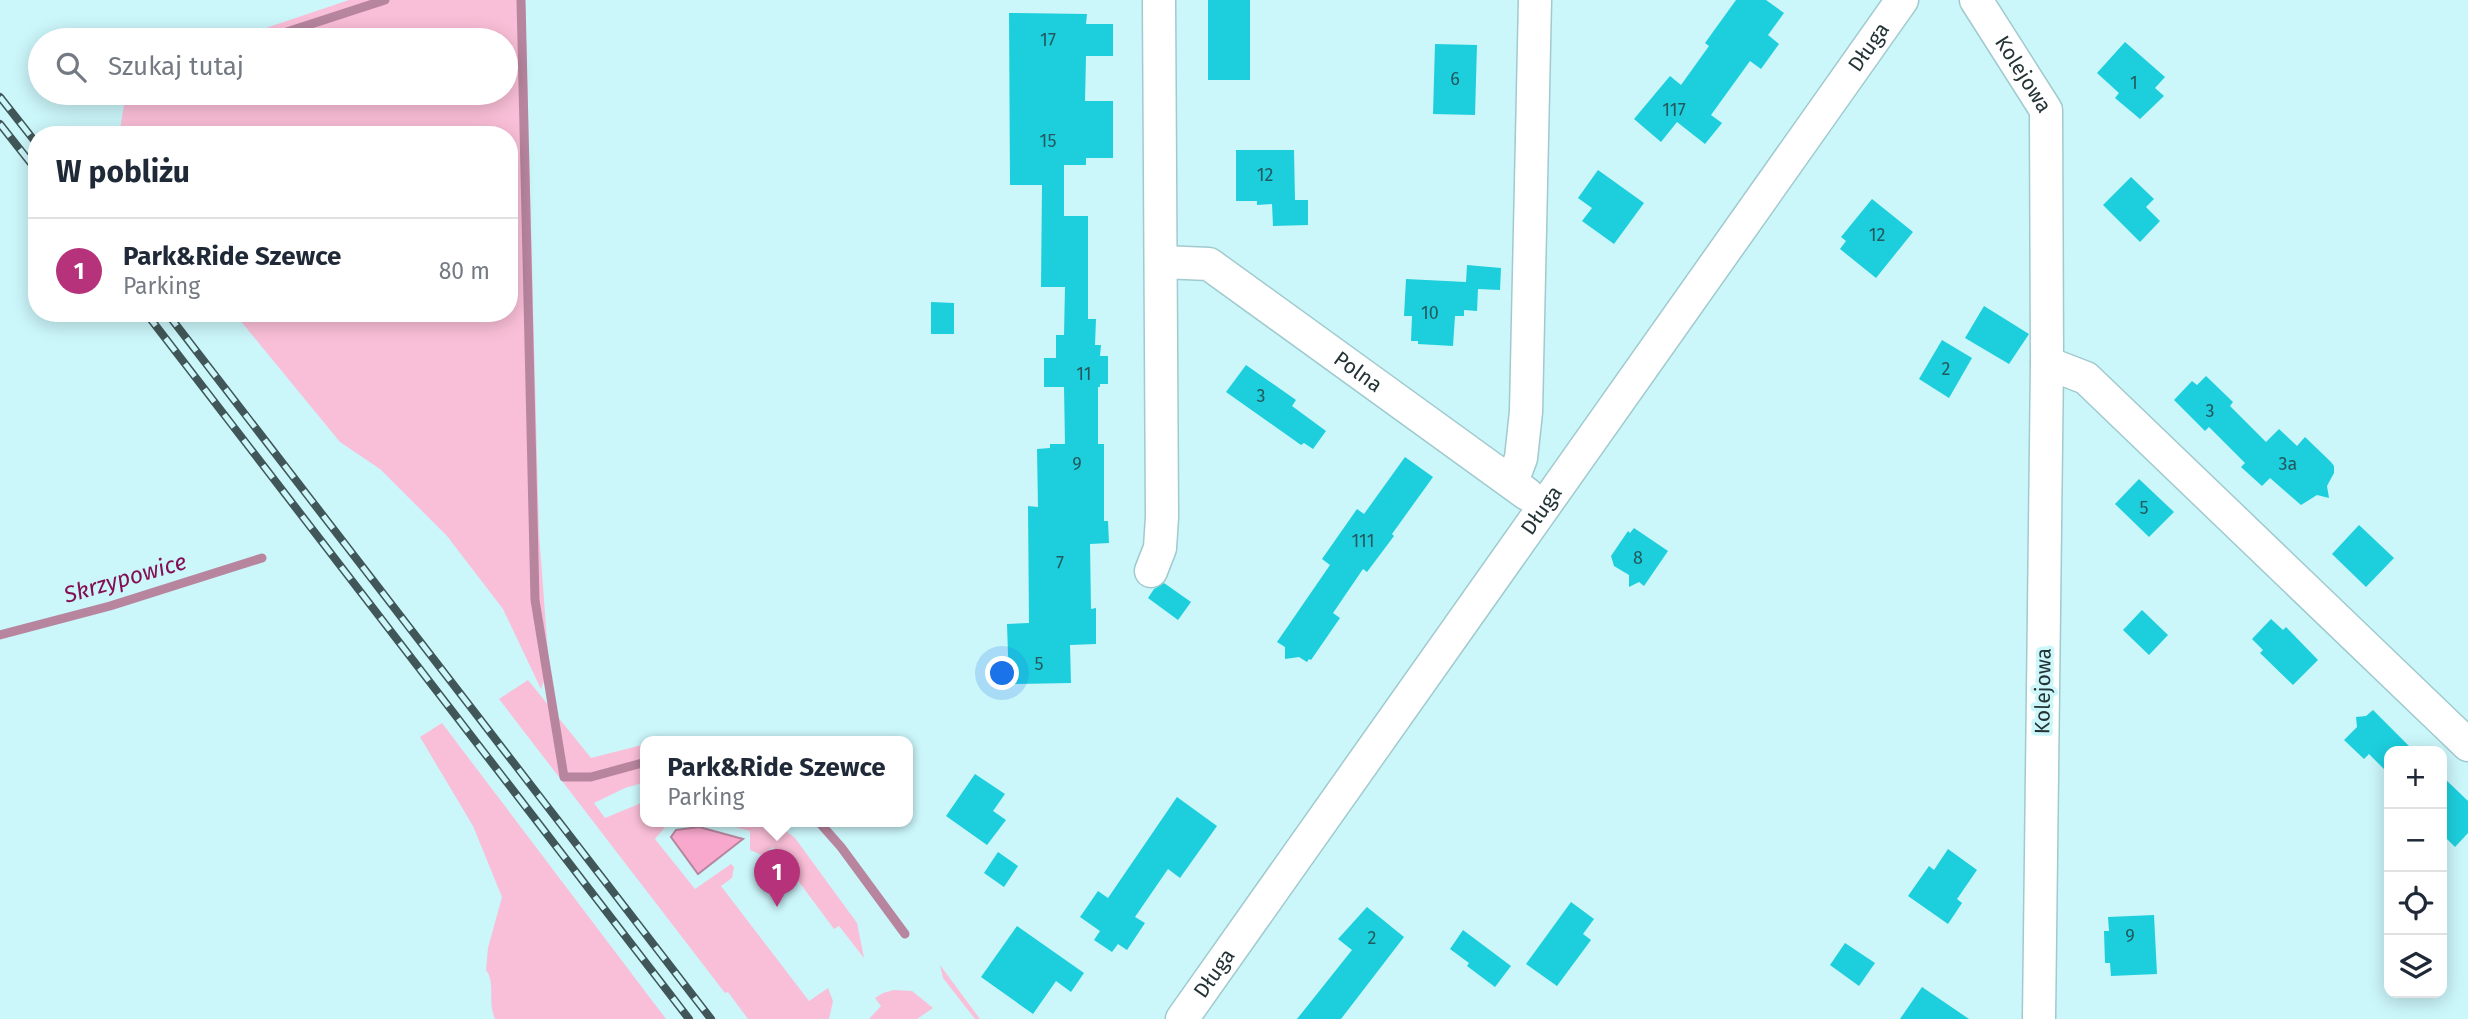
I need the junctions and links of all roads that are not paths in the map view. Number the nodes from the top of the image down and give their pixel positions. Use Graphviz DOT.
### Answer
graph roads {
  1 [pos="1159,0"];
  2 [pos="1535,0"];
  3 [pos="1902,0"];
  4 [pos="1976,0"];
  5 [pos="1162,262"];
  6 [pos="2047,363"];
  7 [pos="1512,482"];
  8 [pos="1545,507"];
  9 [pos="1151,571"];
  10 [pos="2468,745"];
  11 [pos="1182,1019"];
  12 [pos="2039,1019"];
  1 -- 5 [label="street"];
  2 -- 7 [label="street"];
  3 -- 8 [label="street, Długa"];
  4 -- 6 [label="street, Kolejowa"];
  5 -- 7 [label="street, Polna"];
  5 -- 9 [label="street"];
  6 -- 10 [label="street"];
  6 -- 12 [label="street, Kolejowa"];
  7 -- 8 [label="street, Polna"];
  8 -- 11 [label="street, Długa"];
}
